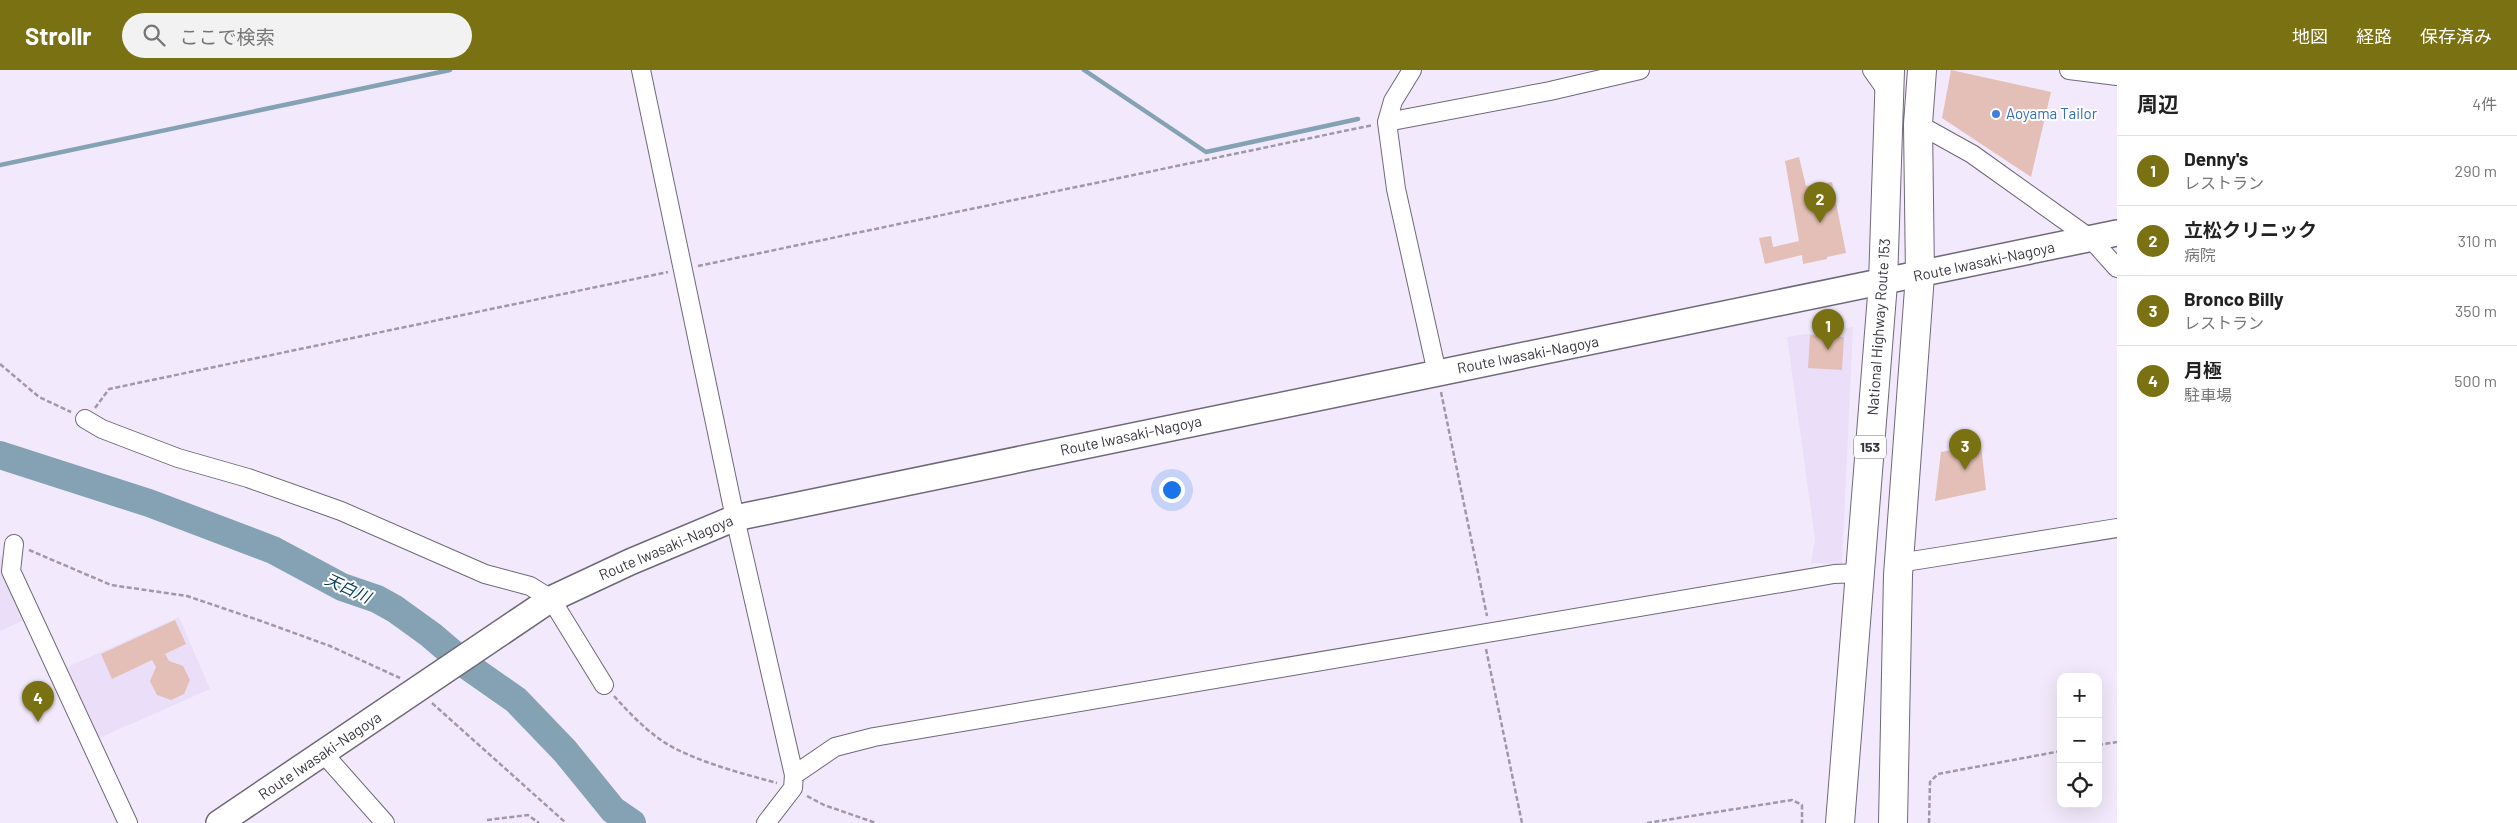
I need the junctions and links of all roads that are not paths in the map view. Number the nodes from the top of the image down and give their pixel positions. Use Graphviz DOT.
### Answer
graph roads {
  1 [pos="640,70"];
  2 [pos="1412,70"];
  3 [pos="1640,70"];
  4 [pos="1872,70"];
  5 [pos="1922,70"];
  6 [pos="2069,70"];
  7 [pos="2117,76"];
  8 [pos="1890,82"];
  9 [pos="1387,122"];
  10 [pos="1918,124"];
  11 [pos="2117,233"];
  12 [pos="2091,239"];
  13 [pos="2117,268"];
  14 [pos="1920,275"];
  15 [pos="1883,283"];
  16 [pos="1437,373"];
  17 [pos="85,419"];
  18 [pos="735,518"];
  19 [pos="2117,528"];
  20 [pos="14,544"];
  21 [pos="1899,563"];
  22 [pos="1861,574"];
  23 [pos="551,599"];
  24 [pos="604,685"];
  25 [pos="323,753"];
  26 [pos="792,786"];
  27 [pos="128,823"];
  28 [pos="219,823"];
  29 [pos="386,823"];
  30 [pos="766,823"];
  31 [pos="1840,823"];
  32 [pos="1893,823"];
  1 -- 18 [label="street"];
  2 -- 9 [label="street"];
  3 -- 9 [label="street"];
  4 -- 8 [label="street"];
  5 -- 10 [label="highway, 153"];
  6 -- 7 [label="street"];
  8 -- 15 [label="highway, National Highway Route 153 / 153"];
  9 -- 16 [label="street"];
  10 -- 12 [label="street"];
  10 -- 14 [label="highway, 153"];
  11 -- 12 [label="main road, Route Iwasaki-Nagoya"];
  12 -- 13 [label="street"];
  12 -- 14 [label="main road, Route Iwasaki-Nagoya"];
  14 -- 15 [label="main road, Route Iwasaki-Nagoya"];
  14 -- 21 [label="highway, 153"];
  15 -- 16 [label="main road, Route Iwasaki-Nagoya"];
  15 -- 22 [label="highway, National Highway Route 153 / 153"];
  16 -- 18 [label="main road, Route Iwasaki-Nagoya"];
  17 -- 23 [label="street"];
  18 -- 23 [label="main road, Route Iwasaki-Nagoya"];
  18 -- 26 [label="street"];
  19 -- 21 [label="street"];
  20 -- 27 [label="street"];
  21 -- 32 [label="highway, 153"];
  22 -- 26 [label="street"];
  22 -- 31 [label="highway, National Highway Route 153 / 153"];
  23 -- 24 [label="street"];
  23 -- 25 [label="main road, Route Iwasaki-Nagoya"];
  25 -- 28 [label="main road, Route Iwasaki-Nagoya"];
  25 -- 29 [label="street"];
  26 -- 30 [label="street"];
}
